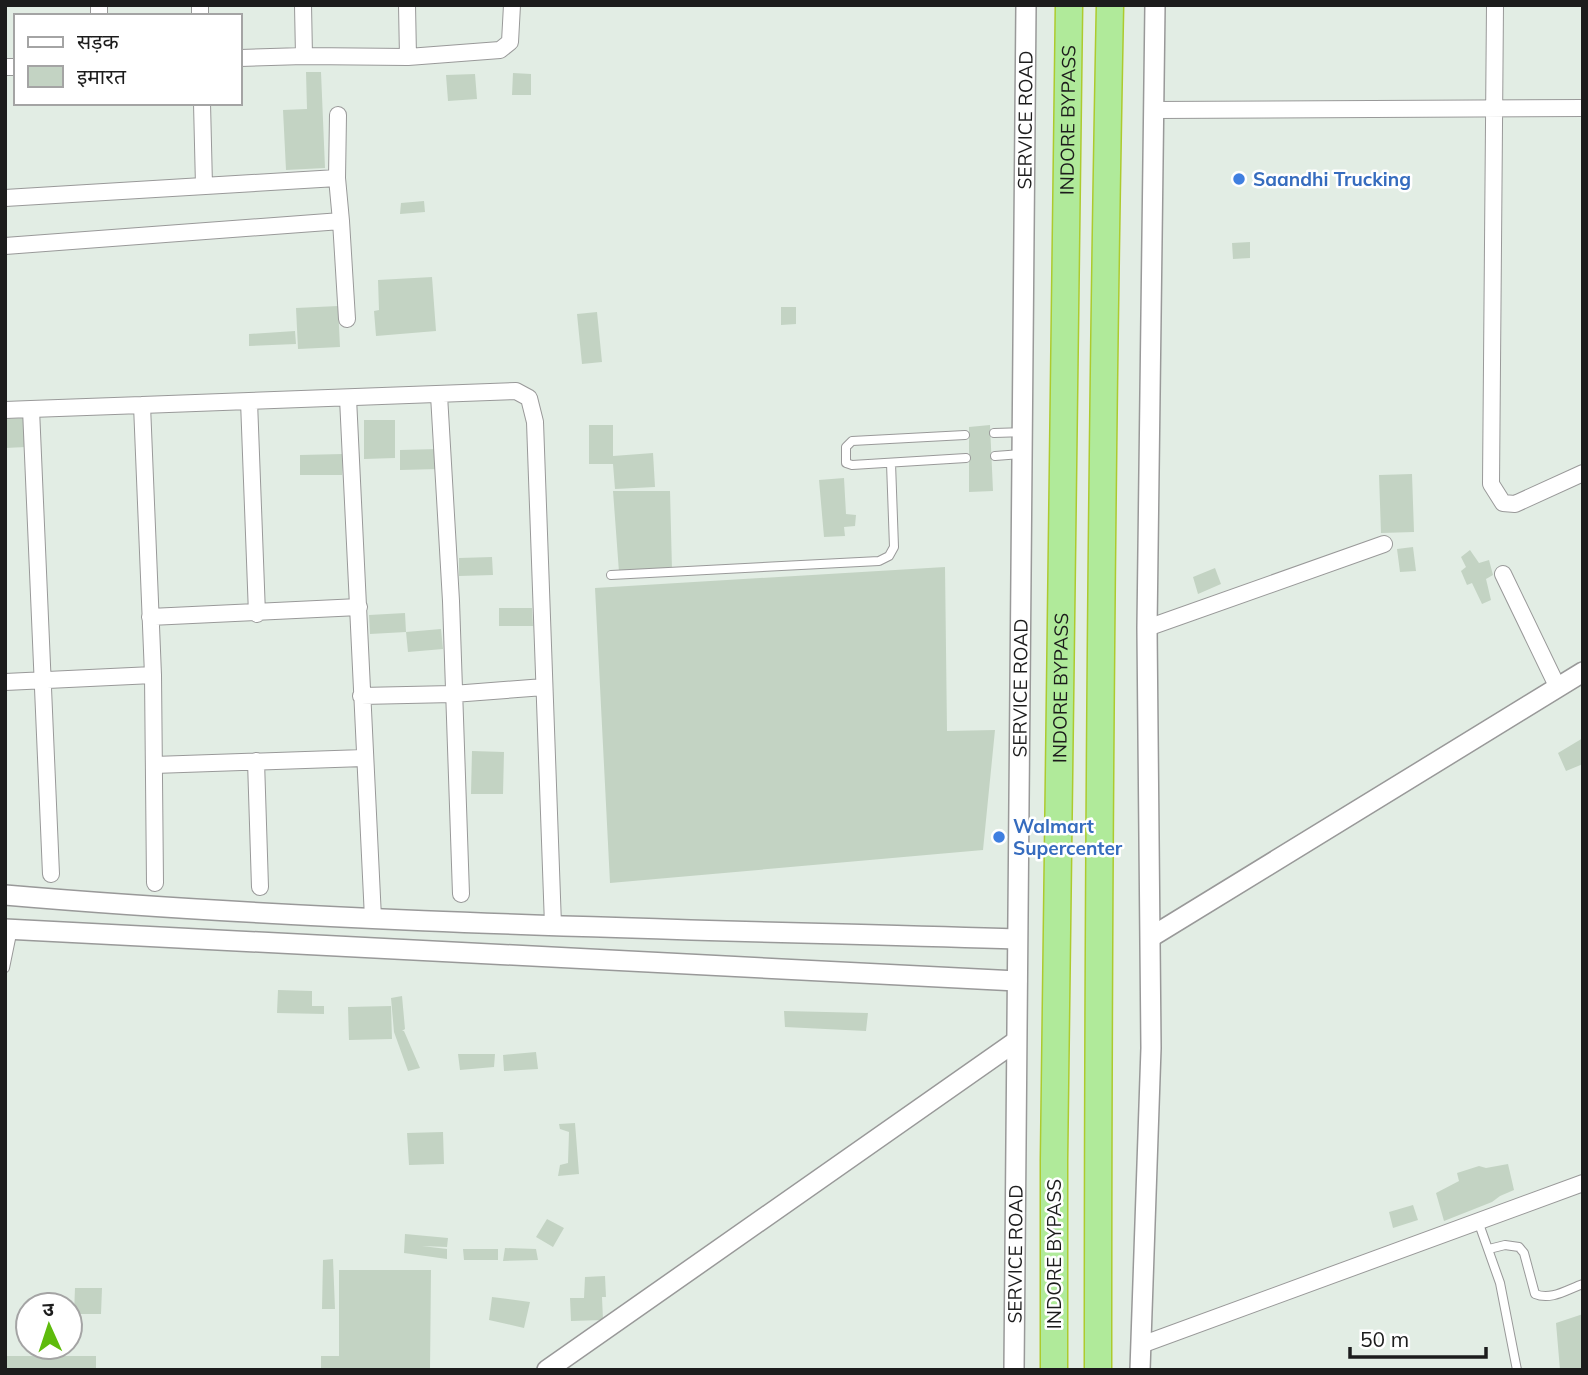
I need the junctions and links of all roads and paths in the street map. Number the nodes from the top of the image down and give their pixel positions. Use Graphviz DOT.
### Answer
graph roads {
  1 [pos="303,5"];
  2 [pos="407,5"];
  3 [pos="512,5"];
  4 [pos="1026,5"];
  5 [pos="1069,5"];
  6 [pos="1110,5"];
  7 [pos="1155,5"];
  8 [pos="1495,5"];
  9 [pos="304,56"];
  10 [pos="408,57"];
  11 [pos="242,58"];
  12 [pos="202,105"];
  13 [pos="1495,108"];
  14 [pos="1583,108"];
  15 [pos="1154,110"];
  16 [pos="338,115"];
  17 [pos="337,178"];
  18 [pos="204,186"];
  19 [pos="5,198"];
  20 [pos="341,221"];
  21 [pos="5,246"];
  22 [pos="347,319"];
  23 [pos="439,395"];
  24 [pos="348,398"];
  25 [pos="249,401"];
  26 [pos="142,405"];
  27 [pos="31,409"];
  28 [pos="5,410"];
  29 [pos="1022,432"];
  30 [pos="994,433"];
  31 [pos="965,435"];
  32 [pos="1021,454"];
  33 [pos="995,456"];
  34 [pos="966,458"];
  35 [pos="891,463"];
  36 [pos="1583,473"];
  37 [pos="1384,544"];
  38 [pos="1503,574"];
  39 [pos="611,575"];
  40 [pos="359,607"];
  41 [pos="257,614"];
  42 [pos="150,617"];
  43 [pos="1147,628"];
  44 [pos="1583,672"];
  45 [pos="153,675"];
  46 [pos="43,680"];
  47 [pos="5,682"];
  48 [pos="544,687"];
  49 [pos="1558,688"];
  50 [pos="453,694"];
  51 [pos="361,696"];
  52 [pos="365,758"];
  53 [pos="256,761"];
  54 [pos="154,765"];
  55 [pos="51,874"];
  56 [pos="155,883"];
  57 [pos="260,887"];
  58 [pos="461,894"];
  59 [pos="5,895"];
  60 [pos="373,918"];
  61 [pos="552,925"];
  62 [pos="9,929"];
  63 [pos="1151,937"];
  64 [pos="1017,939"];
  65 [pos="5,968"];
  66 [pos="1017,981"];
  67 [pos="1015,1042"];
  68 [pos="1583,1183"];
  69 [pos="1478,1221"];
  70 [pos="1489,1249"];
  71 [pos="1583,1284"];
  72 [pos="1140,1345"];
  73 [pos="547,1370"];
  74 [pos="1014,1370"];
  75 [pos="1054,1370"];
  76 [pos="1098,1370"];
  77 [pos="1140,1370"];
  78 [pos="1517,1370"];
  1 -- 9 [label="street"];
  2 -- 10 [label="street"];
  3 -- 10 [label="street"];
  4 -- 29 [label="street, SERVICE ROAD"];
  5 -- 75 [label="highway, INDORE BYPASS"];
  6 -- 76 [label="highway"];
  7 -- 15 [label="street"];
  8 -- 13 [label="street"];
  9 -- 10 [label="street"];
  9 -- 11 [label="street"];
  12 -- 18 [label="street"];
  13 -- 14 [label="street"];
  13 -- 15 [label="street"];
  13 -- 36 [label="street"];
  15 -- 43 [label="street"];
  16 -- 17 [label="street"];
  17 -- 18 [label="street"];
  17 -- 20 [label="street"];
  18 -- 19 [label="street"];
  20 -- 21 [label="street"];
  20 -- 22 [label="street"];
  23 -- 24 [label="street"];
  23 -- 48 [label="street"];
  23 -- 50 [label="street"];
  24 -- 25 [label="street"];
  24 -- 40 [label="street"];
  25 -- 26 [label="street"];
  25 -- 41 [label="street"];
  26 -- 27 [label="street"];
  26 -- 42 [label="street"];
  27 -- 28 [label="street"];
  27 -- 46 [label="street"];
  29 -- 30 [label="lane"];
  29 -- 32 [label="street, SERVICE ROAD"];
  31 -- 35 [label="lane"];
  32 -- 33 [label="lane"];
  32 -- 64 [label="street, SERVICE ROAD"];
  34 -- 35 [label="lane"];
  35 -- 39 [label="lane"];
  37 -- 43 [label="street"];
  38 -- 49 [label="street"];
  40 -- 41 [label="street"];
  40 -- 51 [label="street"];
  41 -- 42 [label="street"];
  42 -- 45 [label="street"];
  43 -- 63 [label="street"];
  44 -- 49 [label="street"];
  45 -- 46 [label="street"];
  45 -- 54 [label="street"];
  46 -- 47 [label="street"];
  46 -- 55 [label="street"];
  48 -- 50 [label="street"];
  48 -- 61 [label="street"];
  49 -- 63 [label="street"];
  50 -- 51 [label="street"];
  50 -- 58 [label="street"];
  51 -- 52 [label="street"];
  52 -- 53 [label="street"];
  52 -- 60 [label="street"];
  53 -- 54 [label="street"];
  53 -- 57 [label="street"];
  54 -- 56 [label="street"];
  59 -- 60 [label="street"];
  60 -- 61 [label="street"];
  61 -- 64 [label="street"];
  62 -- 65 [label="lane"];
  62 -- 66 [label="street"];
  63 -- 72 [label="street"];
  64 -- 66 [label="street, SERVICE ROAD"];
  66 -- 67 [label="street, SERVICE ROAD"];
  67 -- 73 [label="street"];
  67 -- 74 [label="street, SERVICE ROAD"];
  68 -- 69 [label="street"];
  69 -- 70 [label="lane"];
  69 -- 72 [label="street"];
  70 -- 71 [label="lane"];
  70 -- 78 [label="lane"];
  72 -- 77 [label="street"];
}
